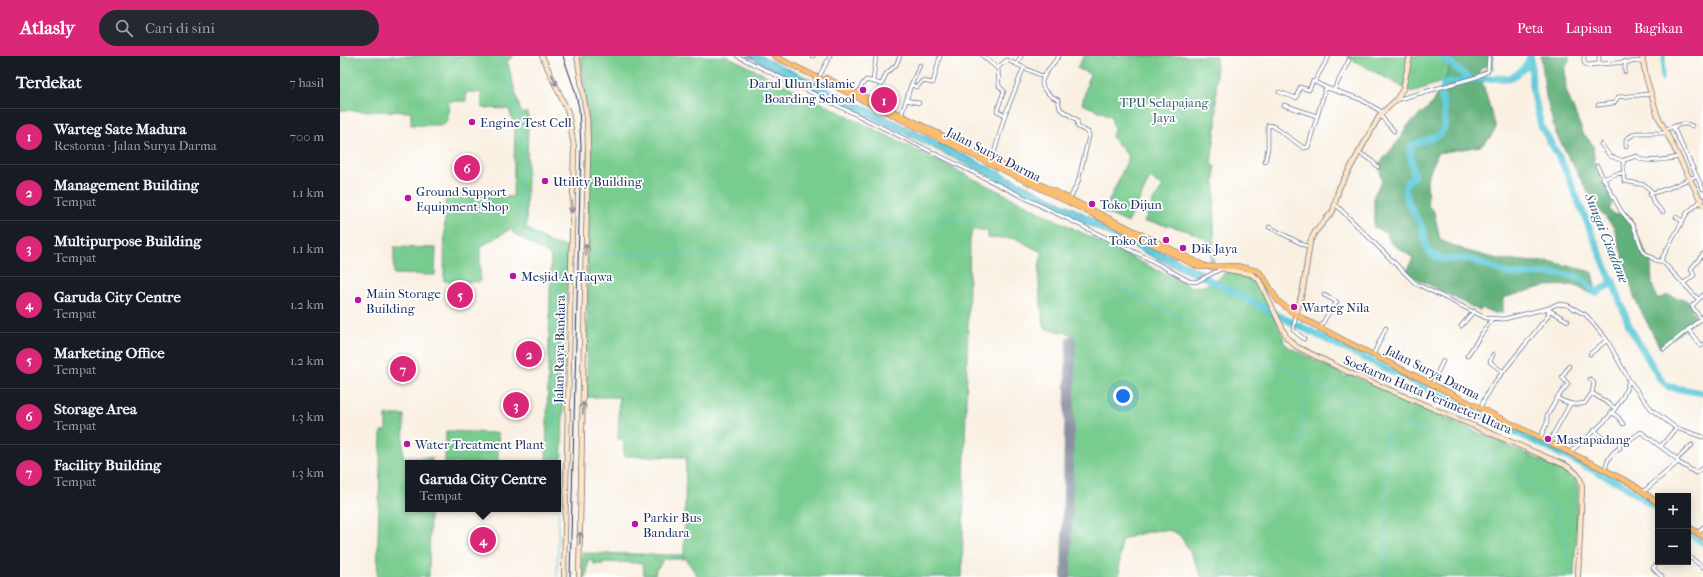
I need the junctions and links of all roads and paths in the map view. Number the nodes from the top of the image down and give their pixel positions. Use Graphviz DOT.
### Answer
graph roads {
  1 [pos="542,56"];
  2 [pos="577,56"];
  3 [pos="737,56"];
  4 [pos="774,56"];
  5 [pos="782,56"];
  6 [pos="830,56"];
  7 [pos="876,56"];
  8 [pos="900,56"];
  9 [pos="940,56"];
  10 [pos="983,56"];
  11 [pos="1007,56"];
  12 [pos="1021,56"];
  13 [pos="1059,56"];
  14 [pos="1329,56"];
  15 [pos="1410,56"];
  16 [pos="1489,56"];
  17 [pos="1584,56"];
  18 [pos="1599,56"];
  19 [pos="1642,58"];
  20 [pos="1006,60"];
  21 [pos="1349,60"];
  22 [pos="1625,61"];
  23 [pos="1017,64"];
  24 [pos="1599,64"];
  25 [pos="920,65"];
  26 [pos="1024,67"];
  27 [pos="997,68"];
  28 [pos="1625,72"];
  29 [pos="820,75"];
  30 [pos="1044,77"];
  31 [pos="873,81"];
  32 [pos="1315,82"];
  33 [pos="881,84"];
  34 [pos="911,85"];
  35 [pos="1327,88"];
  36 [pos="1334,90"];
  37 [pos="1279,92"];
  38 [pos="858,94"];
  39 [pos="1651,94"];
  40 [pos="906,100"];
  41 [pos="1396,100"];
  42 [pos="874,102"];
  43 [pos="919,103"];
  44 [pos="1284,105"];
  45 [pos="1598,105"];
  46 [pos="1381,114"];
  47 [pos="1005,115"];
  48 [pos="1317,116"];
  49 [pos="901,117"];
  50 [pos="1692,126"];
  51 [pos="1669,129"];
  52 [pos="1394,131"];
  53 [pos="1601,144"];
  54 [pos="1626,147"];
  55 [pos="1358,152"];
  56 [pos="1679,157"];
  57 [pos="992,160"];
  58 [pos="1623,161"];
  59 [pos="1265,162"];
  60 [pos="1597,166"];
  61 [pos="1378,167"];
  62 [pos="1623,173"];
  63 [pos="1693,177"];
  64 [pos="1603,178"];
  65 [pos="1703,189"];
  66 [pos="1652,192"];
  67 [pos="1070,199"];
  68 [pos="1702,201"];
  69 [pos="1335,204"];
  70 [pos="1663,212"];
  71 [pos="1676,217"];
  72 [pos="1682,221"];
  73 [pos="1270,227"];
  74 [pos="1308,247"];
  75 [pos="1703,254"];
  76 [pos="1661,261"];
  77 [pos="1205,266"];
  78 [pos="1221,269"];
  79 [pos="1684,284"];
  80 [pos="1324,295"];
  81 [pos="1703,295"];
  82 [pos="1698,298"];
  83 [pos="1549,309"];
  84 [pos="1474,311"];
  85 [pos="1295,317"];
  86 [pos="1491,320"];
  87 [pos="1700,320"];
  88 [pos="1568,321"];
  89 [pos="1703,324"];
  90 [pos="1461,326"];
  91 [pos="1320,328"];
  92 [pos="1386,328"];
  93 [pos="1688,329"];
  94 [pos="1304,340"];
  95 [pos="1607,340"];
  96 [pos="1702,346"];
  97 [pos="1664,349"];
  98 [pos="1493,354"];
  99 [pos="1590,354"];
  100 [pos="1373,355"];
  101 [pos="1467,356"];
  102 [pos="1444,361"];
  103 [pos="1569,366"];
  104 [pos="1503,372"];
  105 [pos="1590,379"];
  106 [pos="1629,380"];
  107 [pos="1432,384"];
  108 [pos="1592,393"];
  109 [pos="1557,398"];
  110 [pos="1570,404"];
  111 [pos="1480,408"];
  112 [pos="1614,408"];
  113 [pos="1610,412"];
  114 [pos="1623,424"];
  115 [pos="1676,428"];
  116 [pos="1595,430"];
  117 [pos="1703,437"];
  118 [pos="1540,438"];
  119 [pos="1603,439"];
  120 [pos="1549,442"];
  121 [pos="1692,445"];
  122 [pos="1660,446"];
  123 [pos="1570,452"];
  124 [pos="1677,461"];
  125 [pos="1702,468"];
  126 [pos="1605,470"];
  127 [pos="1644,492"];
  128 [pos="1655,501"];
  129 [pos="1703,527"];
  130 [pos="1691,528"];
  131 [pos="1698,533"];
  132 [pos="1703,537"];
  133 [pos="1691,558"];
  134 [pos="1656,565"];
  135 [pos="1703,567"];
  136 [pos="564,577"];
  137 [pos="579,577"];
  138 [pos="1578,577"];
  139 [pos="1662,577"];
  1 -- 136 [label="street, Jalan Raya Bandara, one-way"];
  137 -- 2 [label="street, Jalan Raya Bandara, one-way"];
  3 -- 78 [label="street"];
  4 -- 49 [label="main road, Jalan Surya Darma"];
  5 -- 29 [label="main road, Jalan Surya Darma"];
  6 -- 29 [label="street"];
  7 -- 31 [label="street"];
  8 -- 33 [label="street"];
  9 -- 34 [label="street"];
  10 -- 27 [label="street"];
  11 -- 20 [label="street"];
  12 -- 23 [label="street"];
  13 -- 30 [label="street"];
  14 -- 32 [label="street"];
  15 -- 41 [label="street"];
  16 -- 41 [label="street"];
  17 -- 24 [label="street"];
  18 -- 24 [label="street"];
  19 -- 22 [label="street"];
  19 -- 39 [label="street"];
  20 -- 23 [label="street"];
  20 -- 27 [label="street"];
  21 -- 36 [label="street"];
  22 -- 24 [label="street"];
  22 -- 28 [label="street"];
  23 -- 26 [label="street"];
  25 -- 34 [label="street"];
  26 -- 30 [label="street"];
  26 -- 47 [label="street"];
  27 -- 47 [label="street"];
  29 -- 38 [label="main road, Jalan Surya Darma"];
  30 -- 67 [label="street"];
  31 -- 33 [label="street"];
  31 -- 38 [label="street"];
  32 -- 35 [label="street"];
  32 -- 37 [label="street"];
  33 -- 42 [label="street"];
  34 -- 40 [label="street"];
  35 -- 36 [label="street"];
  35 -- 48 [label="street"];
  36 -- 46 [label="street"];
  38 -- 42 [label="main road, Jalan Surya Darma"];
  39 -- 45 [label="street"];
  39 -- 51 [label="street"];
  40 -- 43 [label="street"];
  40 -- 49 [label="street"];
  41 -- 46 [label="street"];
  42 -- 49 [label="main road, Jalan Surya Darma"];
  44 -- 48 [label="street"];
  46 -- 52 [label="street"];
  46 -- 55 [label="street"];
  47 -- 57 [label="street"];
  48 -- 59 [label="street"];
  49 -- 57 [label="main road, Jalan Surya Darma"];
  49 -- 77 [label="main road, Jalan Surya Darma"];
  50 -- 51 [label="street"];
  51 -- 54 [label="street"];
  51 -- 56 [label="street"];
  51 -- 63 [label="street"];
  53 -- 58 [label="street"];
  55 -- 61 [label="street"];
  55 -- 69 [label="street"];
  56 -- 58 [label="street"];
  56 -- 63 [label="street"];
  57 -- 67 [label="main road, Jalan Surya Darma"];
  58 -- 62 [label="street"];
  60 -- 64 [label="street"];
  62 -- 64 [label="street"];
  62 -- 66 [label="street"];
  63 -- 65 [label="street"];
  63 -- 66 [label="street"];
  63 -- 68 [label="street"];
  64 -- 76 [label="street"];
  66 -- 70 [label="street"];
  67 -- 77 [label="main road, Jalan Surya Darma"];
  68 -- 72 [label="street"];
  69 -- 74 [label="street"];
  69 -- 84 [label="street"];
  71 -- 72 [label="street"];
  72 -- 76 [label="street"];
  73 -- 74 [label="street"];
  74 -- 85 [label="street"];
  75 -- 79 [label="street"];
  76 -- 79 [label="street"];
  77 -- 78 [label="street, Soekarno Hatta Perimeter Utara"];
  77 -- 85 [label="main road, Jalan Surya Darma"];
  78 -- 138 [label="street, Soekarno Hatta Perimeter Utara"];
  79 -- 82 [label="street"];
  80 -- 91 [label="street"];
  81 -- 82 [label="street"];
  82 -- 87 [label="street"];
  83 -- 86 [label="street"];
  83 -- 88 [label="street"];
  83 -- 95 [label="street"];
  83 -- 104 [label="street"];
  84 -- 86 [label="street"];
  84 -- 90 [label="street"];
  85 -- 91 [label="main road, Jalan Surya Darma"];
  85 -- 94 [label="street"];
  86 -- 101 [label="street"];
  87 -- 89 [label="street"];
  87 -- 93 [label="street"];
  91 -- 100 [label="main road, Jalan Surya Darma"];
  92 -- 100 [label="street"];
  93 -- 96 [label="street"];
  93 -- 97 [label="street"];
  95 -- 99 [label="street"];
  95 -- 106 [label="street"];
  98 -- 104 [label="street"];
  100 -- 107 [label="main road, Jalan Surya Darma"];
  102 -- 107 [label="street"];
  103 -- 109 [label="street"];
  104 -- 111 [label="street"];
  105 -- 108 [label="street"];
  106 -- 112 [label="street"];
  106 -- 115 [label="street"];
  107 -- 111 [label="main road, Jalan Surya Darma"];
  108 -- 110 [label="street"];
  108 -- 112 [label="street"];
  109 -- 110 [label="street"];
  109 -- 118 [label="street"];
  110 -- 120 [label="street"];
  111 -- 118 [label="main road, Jalan Surya Darma"];
  112 -- 113 [label="street"];
  113 -- 114 [label="street"];
  113 -- 116 [label="street"];
  115 -- 117 [label="street"];
  115 -- 122 [label="street"];
  116 -- 119 [label="street"];
  116 -- 123 [label="street"];
  118 -- 120 [label="main road, Jalan Surya Darma"];
  120 -- 123 [label="main road, Jalan Surya Darma"];
  121 -- 124 [label="street"];
  122 -- 124 [label="street"];
  122 -- 126 [label="street"];
  123 -- 126 [label="main road, Jalan Surya Darma"];
  124 -- 125 [label="street"];
  124 -- 127 [label="street"];
  126 -- 127 [label="main road, Jalan Surya Darma"];
  127 -- 128 [label="main road, Jalan Surya Darma"];
  129 -- 131 [label="street"];
  130 -- 131 [label="main road"];
  131 -- 132 [label="main road"];
  133 -- 135 [label="street"];
  134 -- 139 [label="street"];
}
